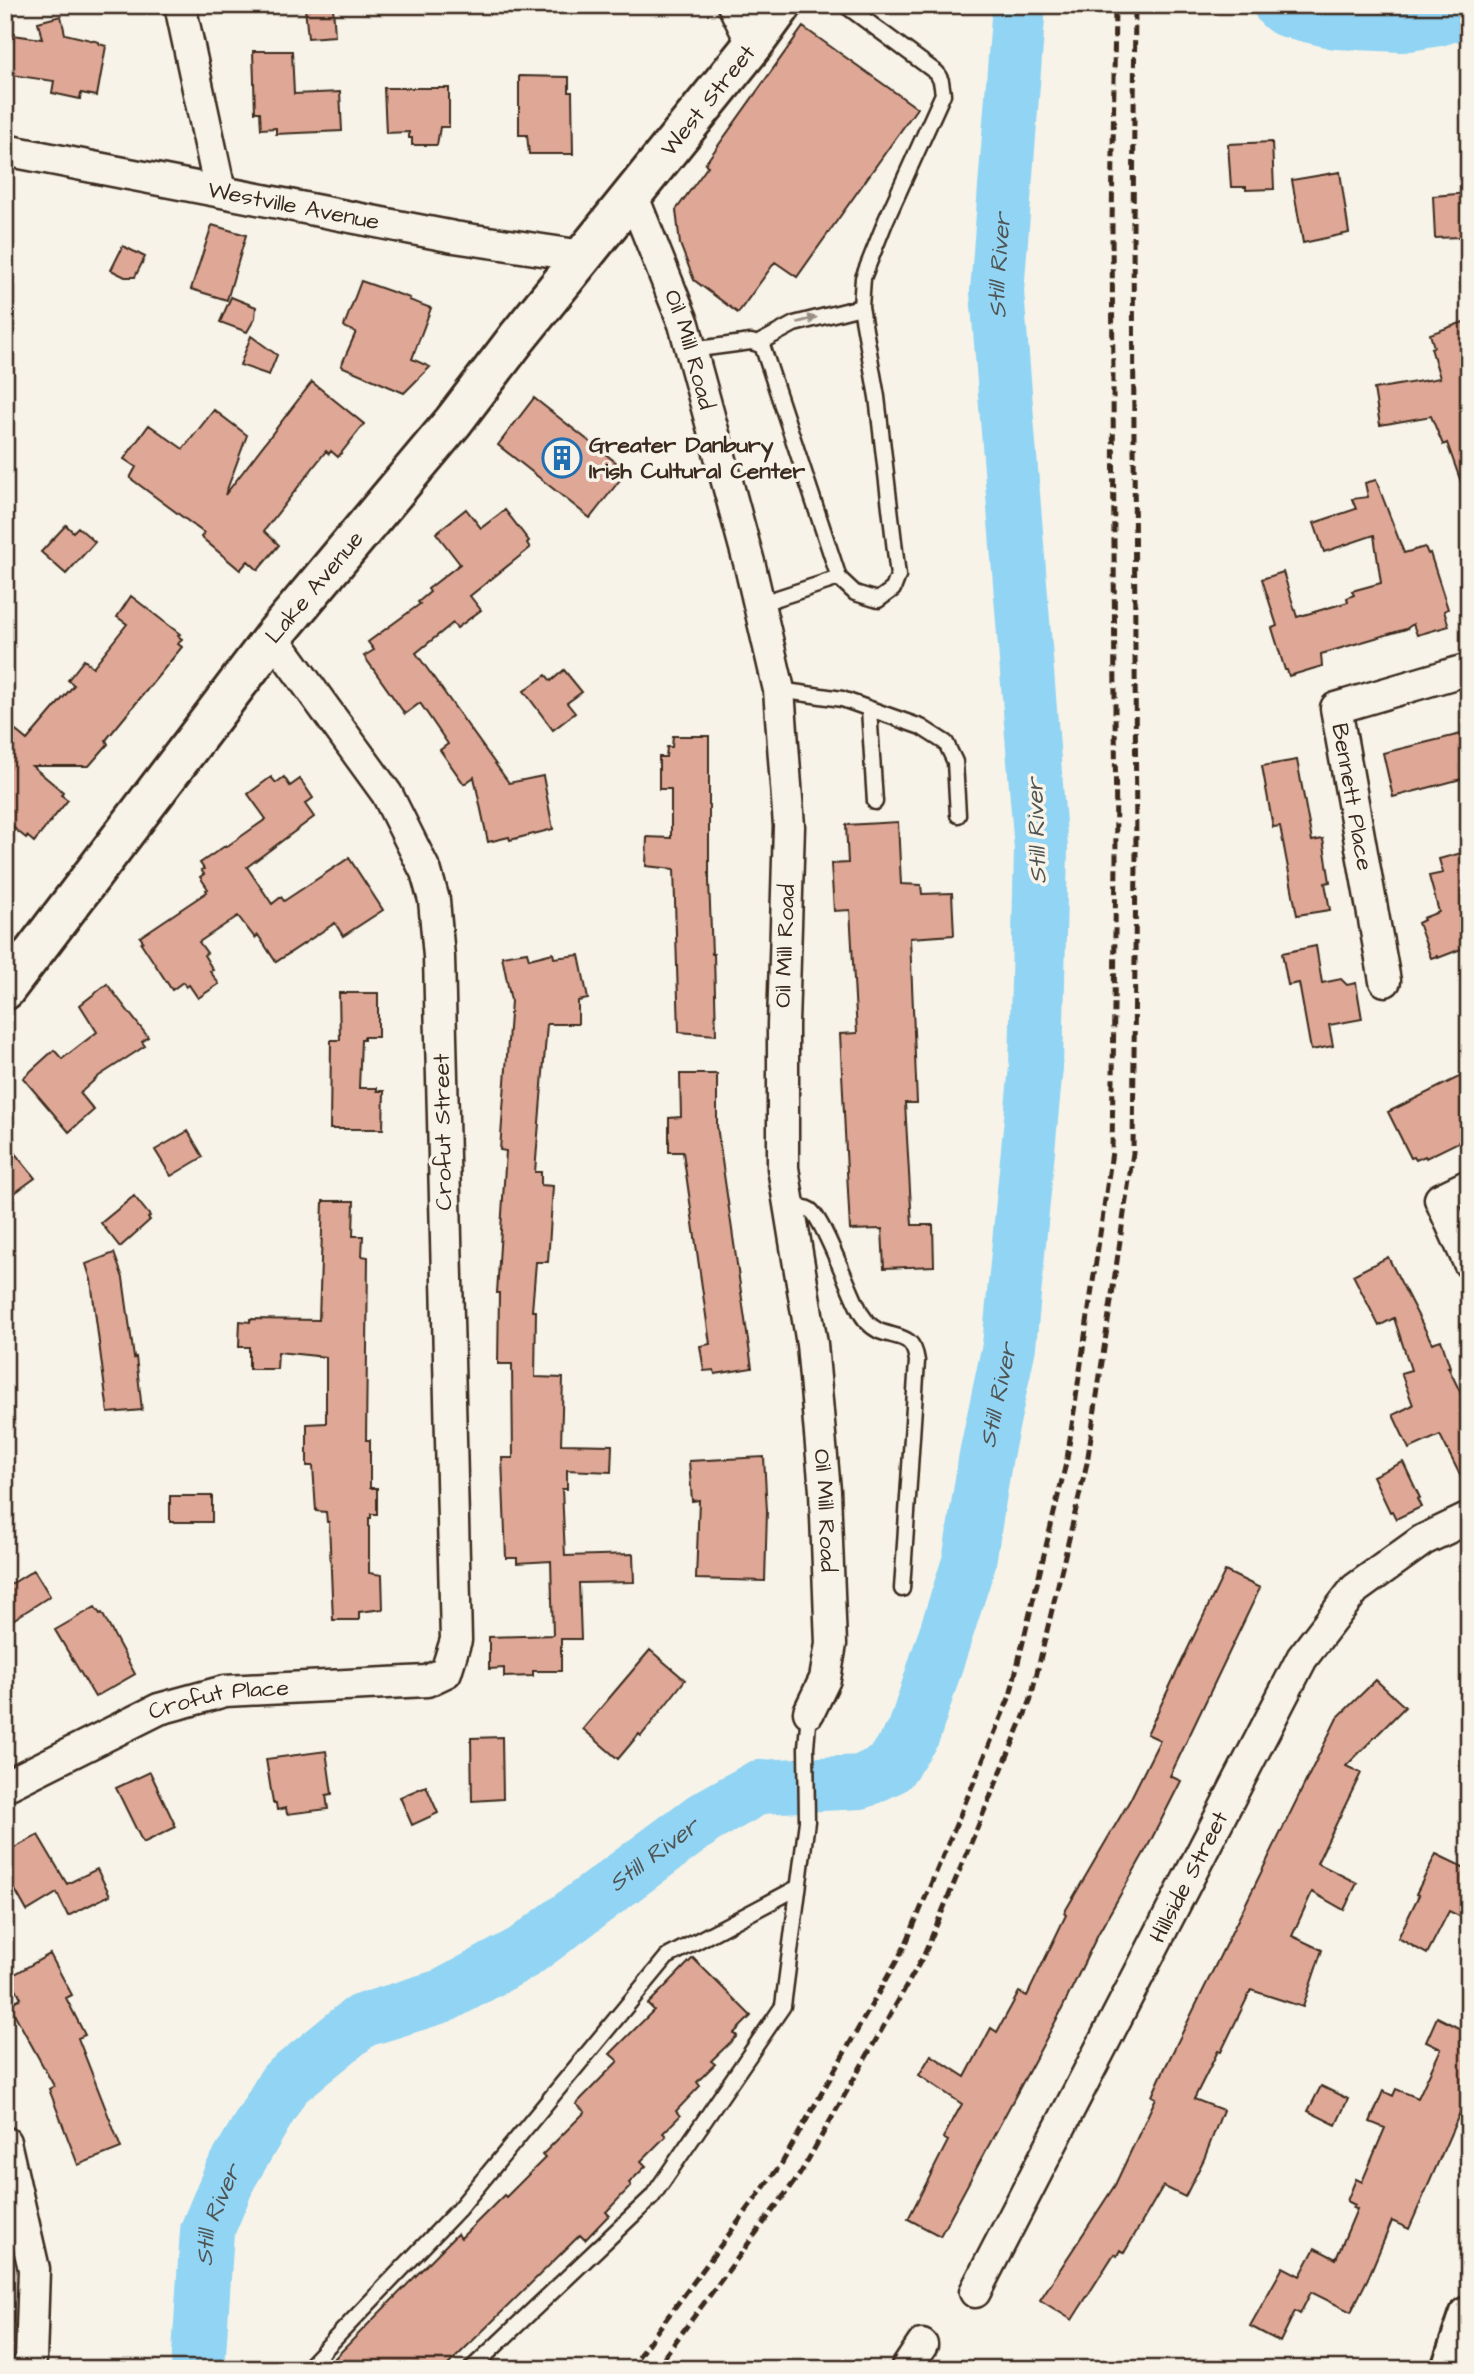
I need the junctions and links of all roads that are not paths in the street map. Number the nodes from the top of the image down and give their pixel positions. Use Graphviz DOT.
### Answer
graph roads {
  1 [pos="180,5"];
  2 [pos="733,5"];
  3 [pos="782,5"];
  4 [pos="845,5"];
  5 [pos="753,45"];
  6 [pos="5,150"];
  7 [pos="220,191"];
  8 [pos="632,194"];
  9 [pos="583,256"];
  10 [pos="861,307"];
  11 [pos="757,344"];
  12 [pos="691,350"];
  13 [pos="839,578"];
  14 [pos="759,604"];
  15 [pos="272,638"];
  16 [pos="1469,669"];
  17 [pos="779,690"];
  18 [pos="869,709"];
  19 [pos="875,802"];
  20 [pos="958,815"];
  21 [pos="1385,981"];
  22 [pos="5,990"];
  23 [pos="1469,1185"];
  24 [pos="789,1206"];
  25 [pos="1469,1263"];
  26 [pos="1469,1518"];
  27 [pos="902,1589"];
  28 [pos="446,1672"];
  29 [pos="808,1712"];
  30 [pos="5,1786"];
  31 [pos="797,1888"];
  32 [pos="5,2142"];
  33 [pos="975,2292"];
  34 [pos="1469,2316"];
  35 [pos="28,2365"];
  36 [pos="306,2369"];
  37 [pos="471,2369"];
  38 [pos="1451,2369"];
  1 -- 7 [label="street"];
  2 -- 5 [label="street"];
  3 -- 5 [label="main road, West Street"];
  4 -- 10 [label="lane"];
  5 -- 8 [label="main road, West Street"];
  6 -- 7 [label="street, Westville Avenue"];
  7 -- 9 [label="street, Westville Avenue"];
  8 -- 9 [label="main road, Lake Avenue"];
  8 -- 12 [label="street, Oil Mill Road"];
  9 -- 15 [label="main road, Lake Avenue"];
  11 -- 10 [label="lane, one-way"];
  10 -- 13 [label="lane"];
  11 -- 12 [label="lane"];
  11 -- 13 [label="lane"];
  12 -- 14 [label="street, Oil Mill Road"];
  13 -- 14 [label="lane"];
  14 -- 17 [label="street, Oil Mill Road"];
  15 -- 22 [label="main road, Lake Avenue"];
  15 -- 28 [label="street, Crofut Street"];
  16 -- 21 [label="street, Bennett Place"];
  17 -- 18 [label="lane"];
  17 -- 24 [label="street, Oil Mill Road"];
  18 -- 19 [label="lane"];
  18 -- 20 [label="lane"];
  23 -- 25 [label="street"];
  24 -- 27 [label="lane"];
  24 -- 29 [label="street, Oil Mill Road"];
  26 -- 33 [label="street, Hillside Street"];
  28 -- 30 [label="street, Crofut Place"];
  29 -- 31 [label="lane"];
  31 -- 36 [label="lane"];
  31 -- 37 [label="lane"];
  32 -- 35 [label="street"];
  34 -- 38 [label="main road"];
}
